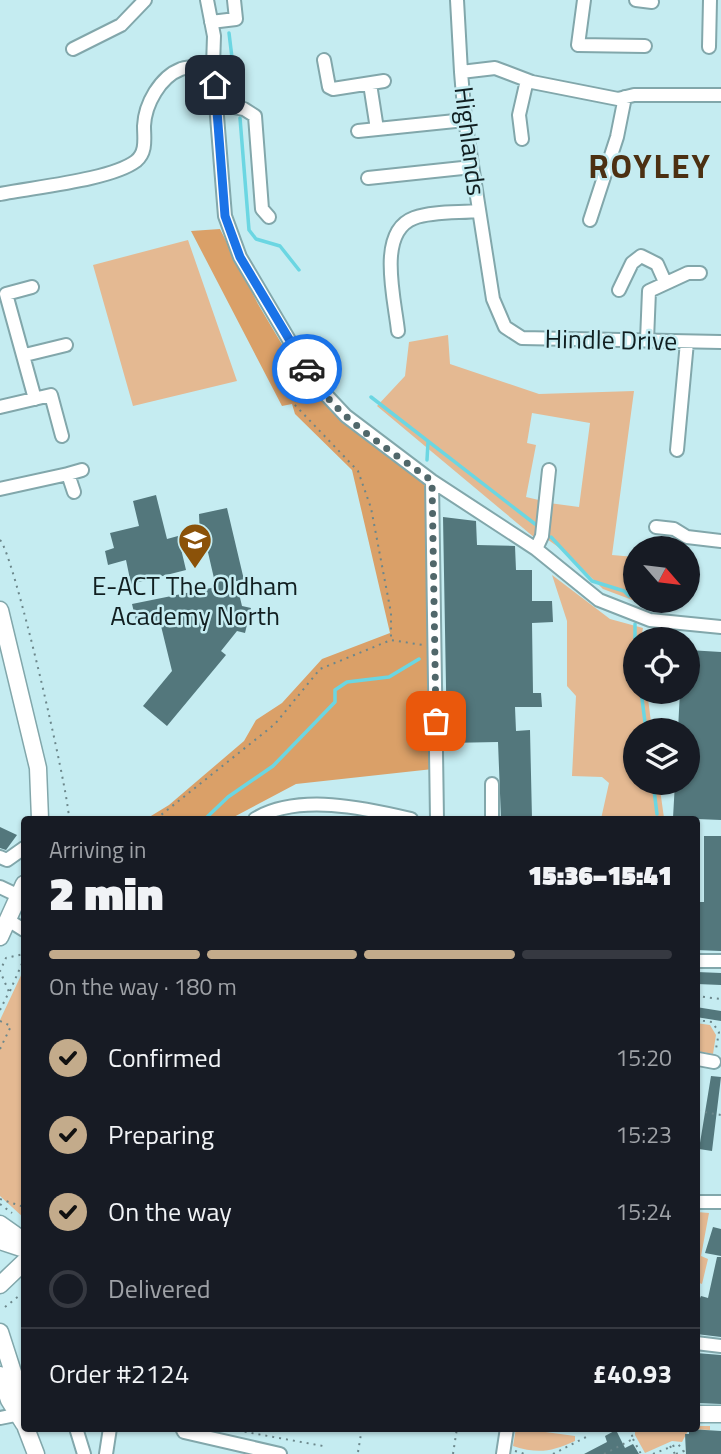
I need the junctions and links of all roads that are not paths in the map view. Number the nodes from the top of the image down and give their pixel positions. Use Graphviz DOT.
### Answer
graph roads {
  1 [pos="145,0"];
  2 [pos="207,0"];
  3 [pos="234,0"];
  4 [pos="584,0"];
  5 [pos="636,0"];
  6 [pos="710,0"];
  7 [pos="451,1"];
  8 [pos="652,2"];
  9 [pos="211,22"];
  10 [pos="645,46"];
  11 [pos="709,47"];
  12 [pos="73,49"];
  13 [pos="324,60"];
  14 [pos="214,66"];
  15 [pos="461,72"];
  16 [pos="527,80"];
  17 [pos="721,95"];
  18 [pos="622,98"];
  19 [pos="217,104"];
  20 [pos="465,120"];
  21 [pos="377,129"];
  22 [pos="358,131"];
  23 [pos="522,139"];
  24 [pos="472,167"];
  25 [pos="368,178"];
  26 [pos="0,194"];
  27 [pos="479,211"];
  28 [pos="268,216"];
  29 [pos="590,220"];
  30 [pos="700,273"];
  31 [pos="665,282"];
  32 [pos="32,288"];
  33 [pos="619,290"];
  34 [pos="505,327"];
  35 [pos="398,331"];
  36 [pos="647,340"];
  37 [pos="687,342"];
  38 [pos="721,342"];
  39 [pos="66,345"];
  40 [pos="25,355"];
  41 [pos="35,399"];
  42 [pos="0,407"];
  43 [pos="62,436"];
  44 [pos="677,450"];
  45 [pos="82,470"];
  46 [pos="549,470"];
  47 [pos="68,474"];
  48 [pos="432,481"];
  49 [pos="0,489"];
  50 [pos="74,492"];
  51 [pos="656,527"];
  52 [pos="721,541"];
  53 [pos="536,549"];
  54 [pos="0,610"];
  55 [pos="721,627"];
  56 [pos="492,784"];
  57 [pos="40,816"];
  58 [pos="260,816"];
  59 [pos="399,816"];
  60 [pos="438,816"];
  61 [pos="492,816"];
  62 [pos="21,850"];
  63 [pos="0,858"];
  64 [pos="0,887"];
  65 [pos="21,890"];
  66 [pos="21,892"];
  67 [pos="8,920"];
  68 [pos="21,928"];
  69 [pos="0,937"];
  70 [pos="700,961"];
  71 [pos="721,961"];
  72 [pos="700,1062"];
  73 [pos="714,1062"];
  74 [pos="700,1202"];
  75 [pos="721,1202"];
  76 [pos="6,1218"];
  77 [pos="0,1241"];
  78 [pos="21,1243"];
  79 [pos="21,1247"];
  80 [pos="21,1265"];
  81 [pos="0,1285"];
  82 [pos="0,1332"];
  83 [pos="700,1343"];
  84 [pos="721,1346"];
  85 [pos="0,1375"];
  86 [pos="21,1405"];
  87 [pos="700,1413"];
  88 [pos="721,1414"];
  89 [pos="21,1417"];
  90 [pos="0,1418"];
  91 [pos="21,1422"];
  92 [pos="28,1432"];
  93 [pos="77,1432"];
  94 [pos="109,1432"];
  95 [pos="184,1432"];
  96 [pos="507,1432"];
  97 [pos="507,1452"];
  98 [pos="36,1454"];
  99 [pos="84,1454"];
  100 [pos="106,1454"];
  101 [pos="275,1454"];
  1 -- 12 [label="street"];
  2 -- 9 [label="street"];
  3 -- 9 [label="street"];
  4 -- 10 [label="street"];
  5 -- 8 [label="street"];
  6 -- 11 [label="street"];
  7 -- 15 [label="street"];
  9 -- 14 [label="street"];
  13 -- 21 [label="street"];
  14 -- 19 [label="street"];
  14 -- 26 [label="street"];
  15 -- 16 [label="street, Highlands"];
  15 -- 20 [label="street, Highlands"];
  16 -- 18 [label="street, Highlands"];
  16 -- 23 [label="street"];
  17 -- 18 [label="street, Highlands"];
  18 -- 29 [label="street"];
  19 -- 28 [label="street"];
  19 -- 48 [label="street"];
  20 -- 21 [label="street"];
  20 -- 24 [label="street, Highlands"];
  21 -- 22 [label="street"];
  24 -- 25 [label="street"];
  24 -- 27 [label="street, Highlands"];
  27 -- 34 [label="street, Highlands"];
  27 -- 35 [label="street"];
  30 -- 31 [label="street"];
  31 -- 33 [label="street"];
  31 -- 36 [label="street"];
  32 -- 40 [label="street"];
  34 -- 36 [label="street, Hindle Drive"];
  36 -- 37 [label="street, Hindle Drive"];
  37 -- 38 [label="street, Hindle Drive"];
  37 -- 44 [label="street"];
  39 -- 40 [label="street"];
  40 -- 41 [label="street"];
  41 -- 42 [label="street"];
  41 -- 43 [label="street"];
  45 -- 47 [label="street"];
  46 -- 53 [label="street"];
  47 -- 49 [label="street"];
  47 -- 50 [label="street"];
  48 -- 53 [label="street"];
  48 -- 60 [label="street"];
  51 -- 52 [label="street"];
  53 -- 55 [label="street"];
  54 -- 57 [label="main road"];
  56 -- 61 [label="street"];
  58 -- 59 [label="street"];
  62 -- 63 [label="street"];
  64 -- 65 [label="street"];
  66 -- 67 [label="main road"];
  67 -- 68 [label="street"];
  67 -- 69 [label="main road"];
  70 -- 71 [label="street"];
  72 -- 73 [label="street"];
  74 -- 75 [label="street"];
  76 -- 78 [label="main road"];
  77 -- 79 [label="main road"];
  80 -- 81 [label="main road"];
  82 -- 86 [label="main road"];
  83 -- 84 [label="street"];
  85 -- 89 [label="main road"];
  87 -- 88 [label="main road"];
  90 -- 91 [label="street"];
  92 -- 98 [label="main road"];
  93 -- 99 [label="street"];
  94 -- 100 [label="street"];
  95 -- 101 [label="street"];
  96 -- 97 [label="street"];
}
